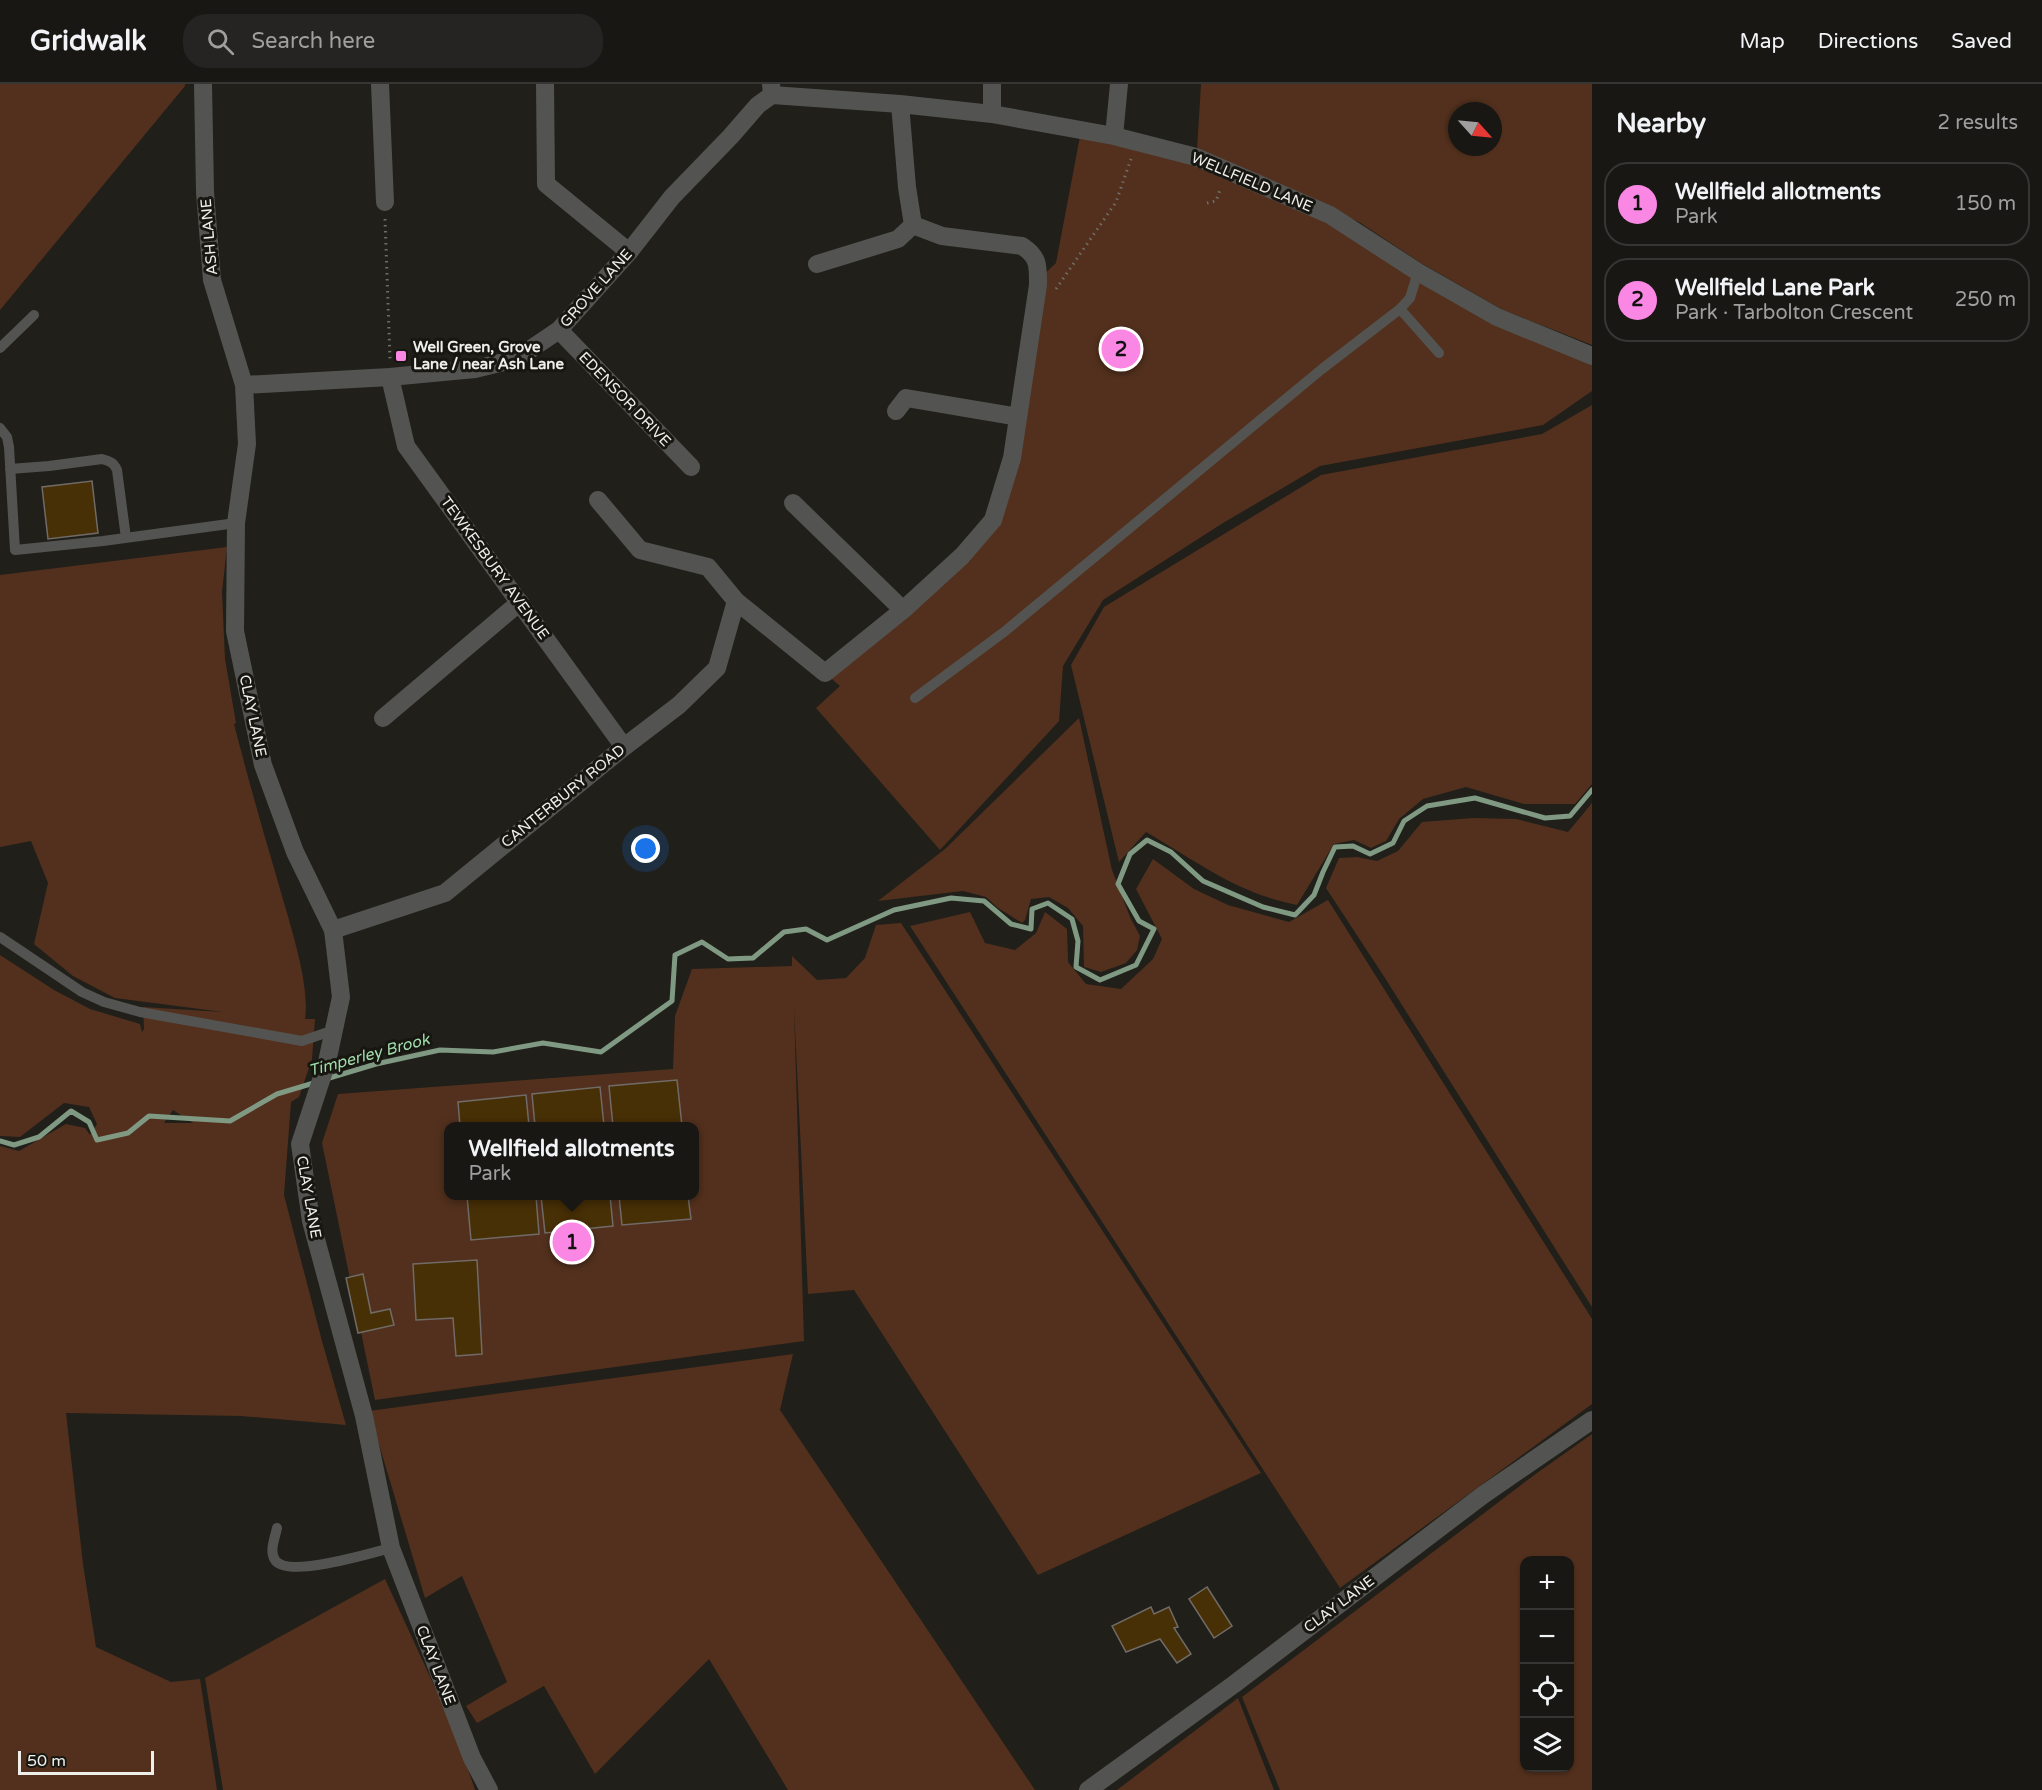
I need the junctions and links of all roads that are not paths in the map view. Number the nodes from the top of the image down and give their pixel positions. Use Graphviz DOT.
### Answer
graph roads {
  1 [pos="203,84"];
  2 [pos="380,84"];
  3 [pos="545,84"];
  4 [pos="992,84"];
  5 [pos="1119,84"];
  6 [pos="772,90"];
  7 [pos="900,104"];
  8 [pos="992,114"];
  9 [pos="1114,136"];
  10 [pos="385,202"];
  11 [pos="913,225"];
  12 [pos="629,252"];
  13 [pos="817,264"];
  14 [pos="1418,272"];
  15 [pos="1400,309"];
  16 [pos="34,315"];
  17 [pos="559,330"];
  18 [pos="0,348"];
  19 [pos="1439,353"];
  20 [pos="1592,356"];
  21 [pos="390,377"];
  22 [pos="244,385"];
  23 [pos="896,411"];
  24 [pos="1018,417"];
  25 [pos="0,428"];
  26 [pos="691,467"];
  27 [pos="10,469"];
  28 [pos="598,500"];
  29 [pos="793,503"];
  30 [pos="236,523"];
  31 [pos="126,538"];
  32 [pos="736,601"];
  33 [pos="520,602"];
  34 [pos="903,610"];
  35 [pos="915,698"];
  36 [pos="383,718"];
  37 [pos="624,747"];
  38 [pos="333,930"];
  39 [pos="0,937"];
  40 [pos="334,1030"];
  41 [pos="1592,1420"];
  42 [pos="277,1528"];
  43 [pos="392,1548"];
  44 [pos="489,1790"];
  45 [pos="1088,1790"];
  1 -- 22 [label="street, ASH LANE"];
  2 -- 10 [label="street"];
  3 -- 12 [label="street"];
  4 -- 8 [label="street"];
  5 -- 9 [label="street"];
  6 -- 7 [label="street, WELLFIELD LANE"];
  6 -- 12 [label="street, GROVE LANE"];
  7 -- 8 [label="street, WELLFIELD LANE"];
  7 -- 11 [label="street"];
  8 -- 9 [label="street, WELLFIELD LANE"];
  9 -- 14 [label="street, WELLFIELD LANE"];
  11 -- 13 [label="street"];
  11 -- 24 [label="street"];
  12 -- 17 [label="street, GROVE LANE"];
  14 -- 15 [label="lane"];
  14 -- 20 [label="street, WELLFIELD LANE"];
  15 -- 19 [label="lane"];
  15 -- 35 [label="lane"];
  16 -- 18 [label="lane"];
  17 -- 21 [label="street, GROVE LANE"];
  17 -- 26 [label="street, EDENSOR DRIVE"];
  21 -- 22 [label="street, GROVE LANE"];
  21 -- 33 [label="street, TEWKESBURY AVENUE"];
  22 -- 30 [label="street, CLAY LANE"];
  23 -- 24 [label="street"];
  24 -- 34 [label="street"];
  25 -- 27 [label="lane"];
  27 -- 31 [label="lane"];
  27 -- 31 [label="lane"];
  28 -- 32 [label="street"];
  29 -- 34 [label="street"];
  30 -- 31 [label="lane"];
  30 -- 38 [label="street, CLAY LANE"];
  32 -- 34 [label="street"];
  32 -- 37 [label="street, CANTERBURY ROAD"];
  33 -- 36 [label="street"];
  33 -- 37 [label="street, TEWKESBURY AVENUE"];
  37 -- 38 [label="street, CANTERBURY ROAD"];
  38 -- 40 [label="street, CLAY LANE"];
  39 -- 40 [label="lane"];
  40 -- 43 [label="street, CLAY LANE"];
  41 -- 45 [label="street, CLAY LANE"];
  42 -- 43 [label="lane"];
  43 -- 44 [label="street, CLAY LANE"];
}
